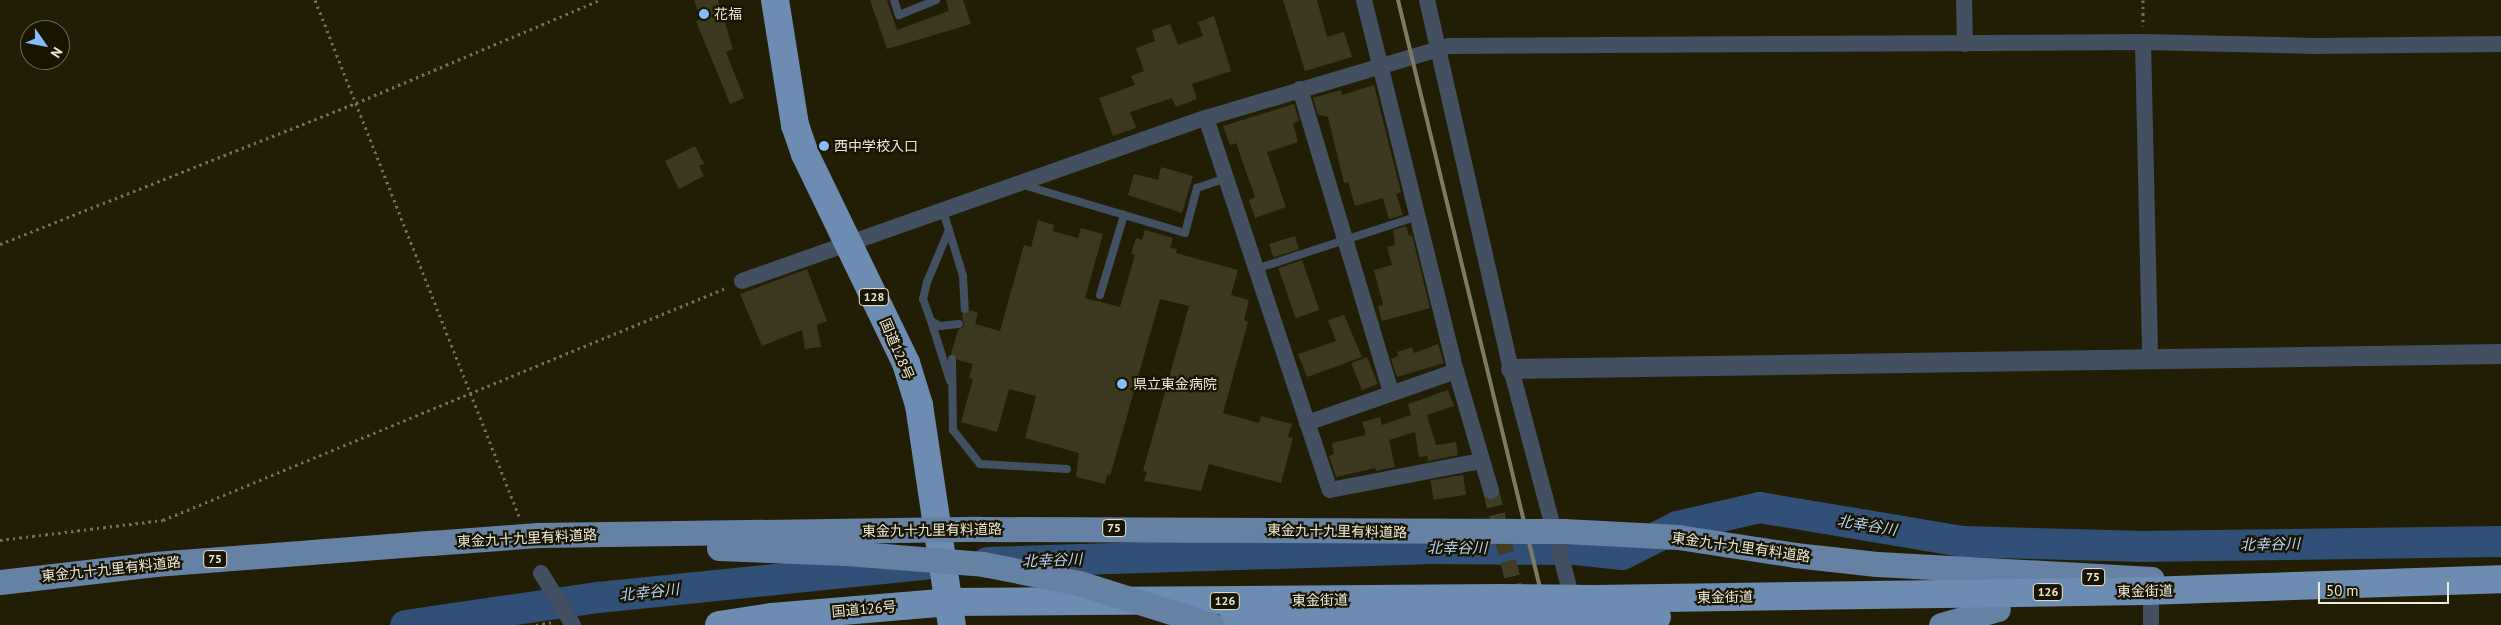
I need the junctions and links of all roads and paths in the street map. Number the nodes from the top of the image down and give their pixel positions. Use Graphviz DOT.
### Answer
graph roads {
  1 [pos="315,0"];
  2 [pos="600,0"];
  3 [pos="775,0"];
  4 [pos="894,0"];
  5 [pos="936,0"];
  6 [pos="1364,0"];
  7 [pos="1427,0"];
  8 [pos="1964,0"];
  9 [pos="2143,0"];
  10 [pos="2143,42"];
  11 [pos="1965,44"];
  12 [pos="2501,44"];
  13 [pos="1439,50"];
  14 [pos="1380,65"];
  15 [pos="1300,89"];
  16 [pos="356,103"];
  17 [pos="1206,118"];
  18 [pos="1226,178"];
  19 [pos="1019,184"];
  20 [pos="943,211"];
  21 [pos="1124,215"];
  22 [pos="1418,216"];
  23 [pos="949,230"];
  24 [pos="1345,240"];
  25 [pos="847,243"];
  26 [pos="0,244"];
  27 [pos="1256,269"];
  28 [pos="742,281"];
  29 [pos="1100,295"];
  30 [pos="965,309"];
  31 [pos="931,322"];
  32 [pos="959,324"];
  33 [pos="2501,354"];
  34 [pos="952,358"];
  35 [pos="2150,358"];
  36 [pos="1512,369"];
  37 [pos="1456,371"];
  38 [pos="953,390"];
  39 [pos="472,392"];
  40 [pos="1391,394"];
  41 [pos="1307,423"];
  42 [pos="1480,461"];
  43 [pos="1067,470"];
  44 [pos="1490,491"];
  45 [pos="520,518"];
  46 [pos="0,540"];
  47 [pos="431,543"];
  48 [pos="541,573"];
  49 [pos="2501,579"];
  50 [pos="0,582"];
  51 [pos="2389,584"];
  52 [pos="2501,598"];
  53 [pos="1998,609"];
  54 [pos="1501,610"];
  55 [pos="951,613"];
  56 [pos="1591,614"];
  57 [pos="2151,616"];
  58 [pos="571,622"];
  59 [pos="719,625"];
  60 [pos="1212,625"];
  61 [pos="1228,625"];
  62 [pos="1941,625"];
  1 -- 16 [label="path"];
  2 -- 16 [label="path"];
  3 -- 25 [label="highway, 国道128号 / 128"];
  4 -- 5 [label="lane"];
  6 -- 14 [label="street"];
  7 -- 13 [label="street"];
  8 -- 11 [label="street"];
  9 -- 10 [label="path"];
  10 -- 11 [label="street"];
  10 -- 12 [label="street"];
  10 -- 35 [label="street"];
  11 -- 13 [label="street"];
  13 -- 14 [label="street"];
  13 -- 36 [label="street"];
  14 -- 15 [label="street"];
  14 -- 22 [label="street"];
  15 -- 17 [label="street"];
  15 -- 24 [label="street"];
  16 -- 26 [label="path"];
  16 -- 39 [label="path"];
  17 -- 18 [label="street"];
  17 -- 19 [label="street"];
  18 -- 21 [label="lane"];
  18 -- 27 [label="street"];
  19 -- 20 [label="street"];
  19 -- 21 [label="lane"];
  20 -- 23 [label="lane"];
  20 -- 25 [label="street"];
  21 -- 29 [label="lane"];
  22 -- 24 [label="lane"];
  22 -- 37 [label="street"];
  23 -- 30 [label="lane"];
  23 -- 31 [label="lane"];
  24 -- 27 [label="lane"];
  24 -- 40 [label="street"];
  25 -- 28 [label="street"];
  25 -- 55 [label="highway, 国道128号 / 128"];
  27 -- 41 [label="street"];
  28 -- 39 [label="path"];
  31 -- 32 [label="lane"];
  31 -- 38 [label="lane"];
  33 -- 35 [label="street"];
  34 -- 38 [label="lane"];
  35 -- 36 [label="street"];
  36 -- 56 [label="street"];
  37 -- 40 [label="street"];
  37 -- 42 [label="street"];
  38 -- 43 [label="lane"];
  39 -- 45 [label="path"];
  39 -- 46 [label="path"];
  40 -- 41 [label="street"];
  41 -- 42 [label="street"];
  42 -- 44 [label="street"];
  47 -- 50 [label="main road, 東金九十九里有料道路 / 75"];
  47 -- 51 [label="main road, 東金九十九里有料道路 / 75, bridge"];
  47 -- 60 [label="main road, 東金九十九里有料道路 / 75, bridge"];
  48 -- 58 [label="street"];
  49 -- 51 [label="highway, 東金街道 / 126"];
  51 -- 56 [label="highway, 東金街道 / 126"];
  52 -- 57 [label="highway, 東金街道 / 126"];
  53 -- 56 [label="highway, 東金街道 / 126"];
  53 -- 57 [label="highway, 東金街道 / 126"];
  53 -- 62 [label="main road"];
  54 -- 55 [label="highway, 東金街道 / 126"];
  54 -- 56 [label="highway, 東金街道 / 126, bridge"];
  54 -- 61 [label="highway, 東金街道 / 126"];
  55 -- 59 [label="highway, 国道126号 / 126"];
}
